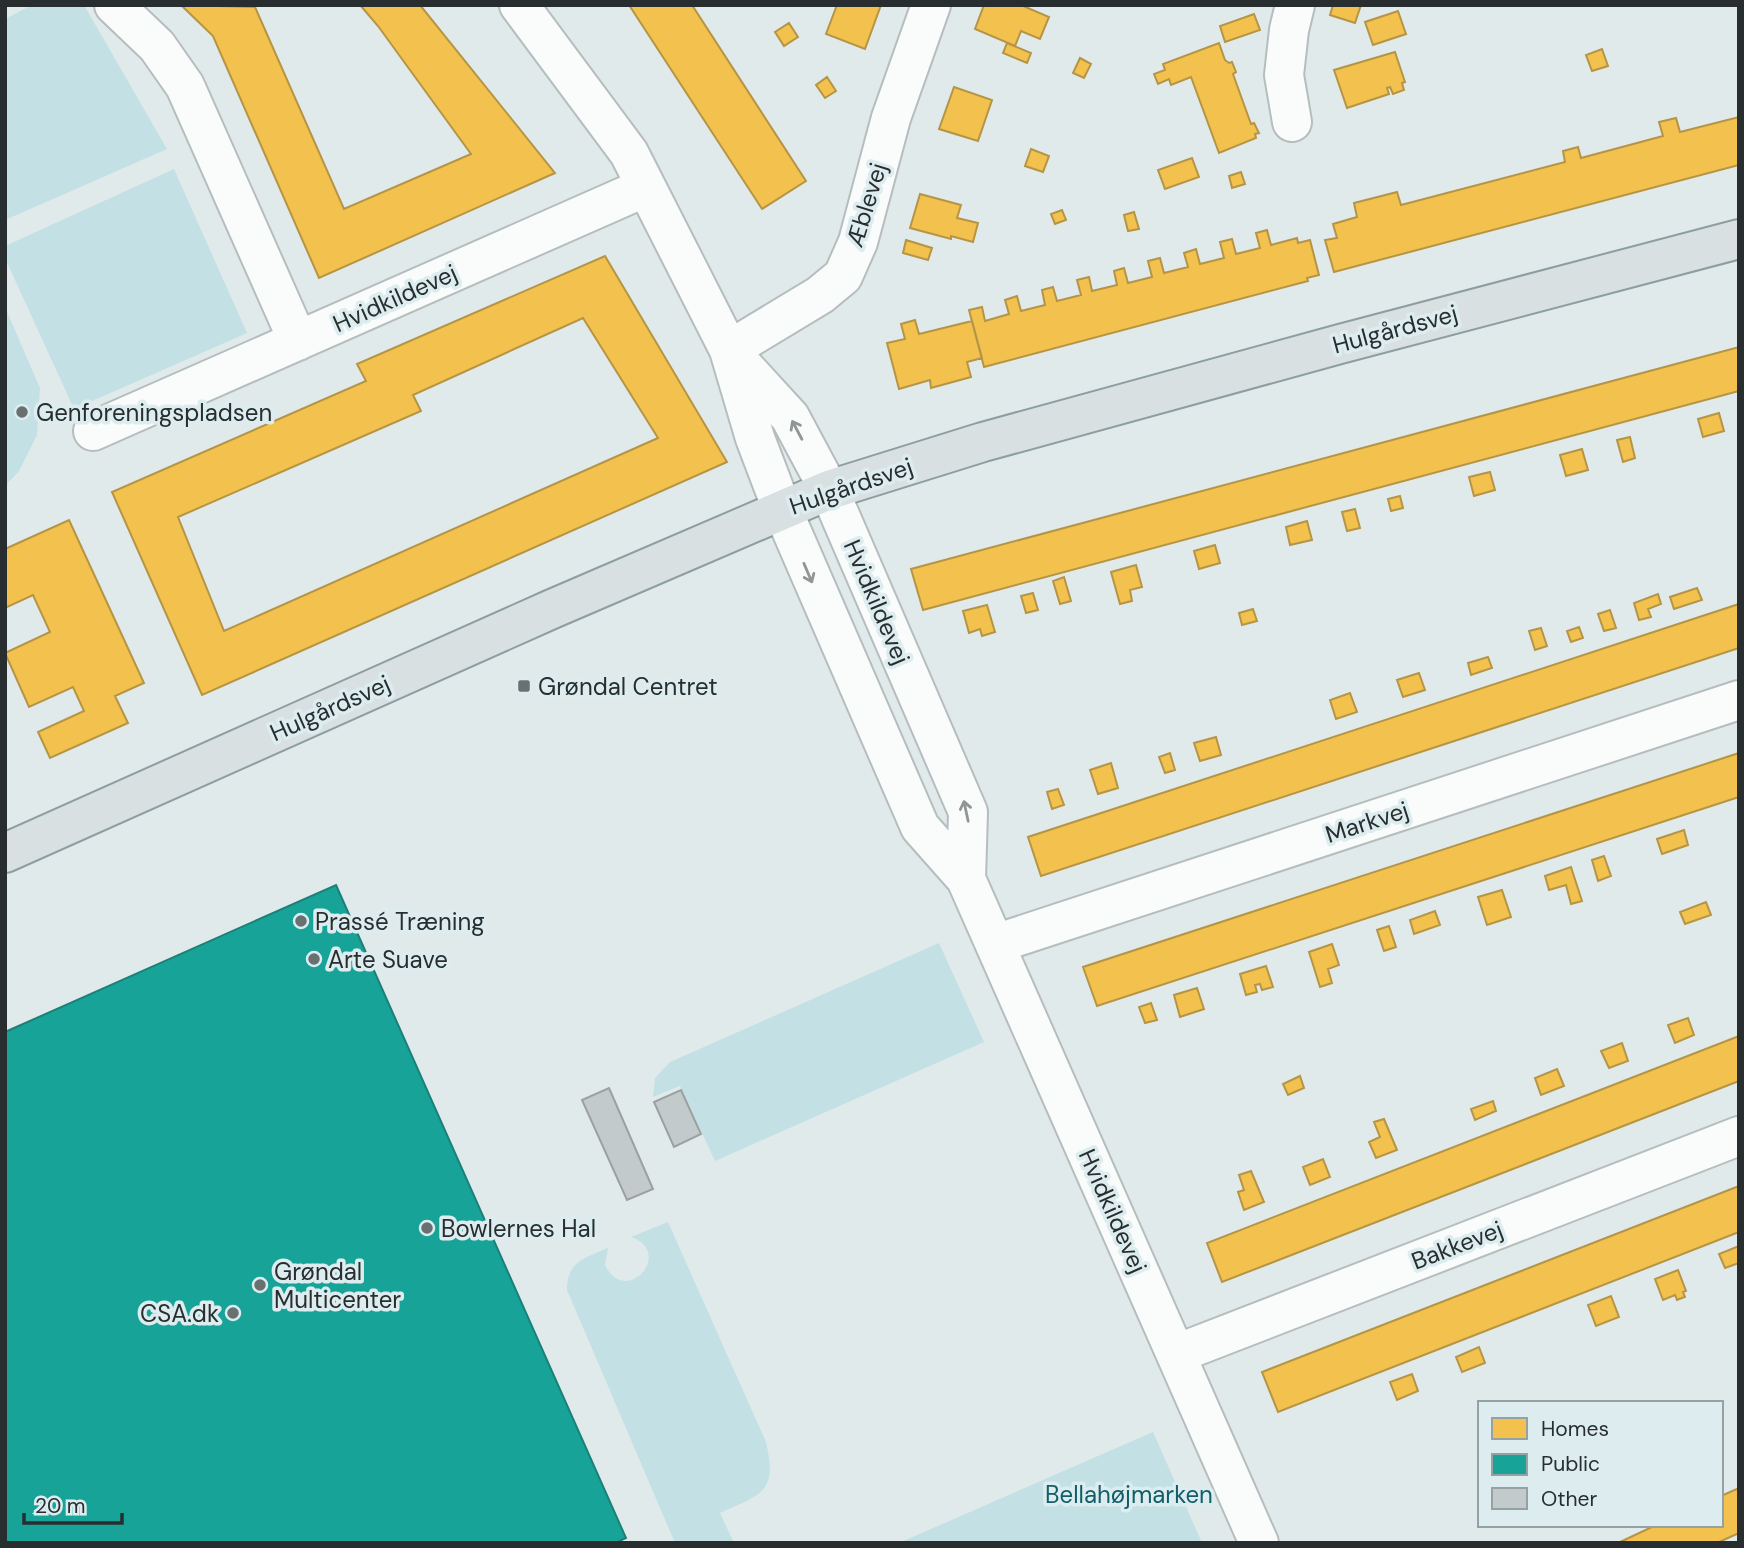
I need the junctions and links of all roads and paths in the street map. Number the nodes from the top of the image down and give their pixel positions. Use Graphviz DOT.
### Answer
graph roads {
  1 [pos="114,5"];
  2 [pos="519,5"];
  3 [pos="931,5"];
  4 [pos="1295,5"];
  5 [pos="1292,122"];
  6 [pos="646,187"];
  7 [pos="1739,239"];
  8 [pos="298,341"];
  9 [pos="729,350"];
  10 [pos="93,431"];
  11 [pos="829,490"];
  12 [pos="782,509"];
  13 [pos="1739,700"];
  14 [pos="5,853"];
  15 [pos="966,879"];
  16 [pos="995,944"];
  17 [pos="1739,1136"];
  18 [pos="1176,1354"];
  19 [pos="1259,1543"];
  1 -- 8 [label="street"];
  2 -- 6 [label="street, Hvidkildevej"];
  3 -- 9 [label="street, Æblevej"];
  4 -- 5 [label="street"];
  6 -- 8 [label="street, Hvidkildevej"];
  6 -- 9 [label="street, Hvidkildevej"];
  7 -- 11 [label="main road, Hulgårdsvej"];
  8 -- 10 [label="street"];
  11 -- 9 [label="street, Hvidkildevej, one-way"];
  9 -- 12 [label="street, Hvidkildevej"];
  11 -- 12 [label="main road, Hulgårdsvej"];
  15 -- 11 [label="street, Hvidkildevej, one-way"];
  12 -- 14 [label="main road, Hulgårdsvej"];
  12 -- 15 [label="street, Hvidkildevej, one-way"];
  13 -- 16 [label="street, Markvej"];
  15 -- 16 [label="street, Hvidkildevej"];
  16 -- 18 [label="street, Hvidkildevej"];
  17 -- 18 [label="street, Bakkevej"];
  18 -- 19 [label="street, Hvidkildevej"];
}
